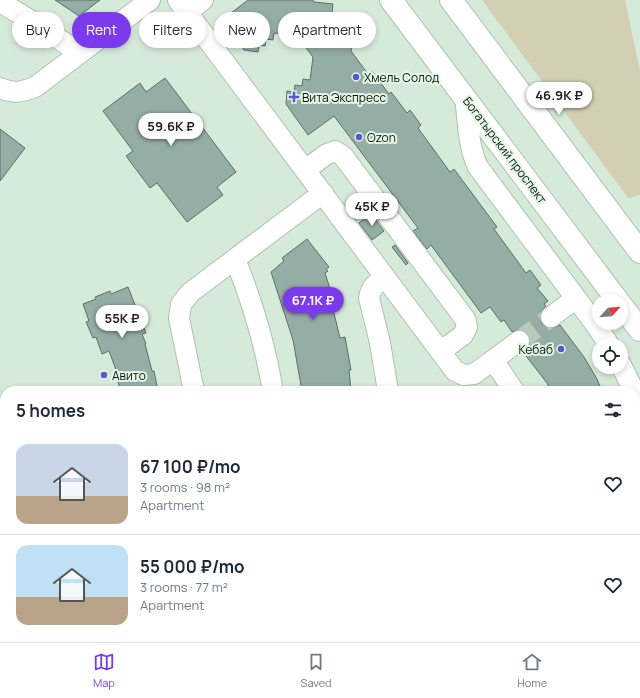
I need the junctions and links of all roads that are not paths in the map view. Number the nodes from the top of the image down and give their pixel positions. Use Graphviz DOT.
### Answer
graph roads {
  1 [pos="150,0"];
  2 [pos="203,0"];
  3 [pos="391,0"];
  4 [pos="451,0"];
  5 [pos="0,2"];
  6 [pos="182,6"];
  7 [pos="79,53"];
  8 [pos="0,88"];
  9 [pos="465,98"];
  10 [pos="509,155"];
  11 [pos="305,170"];
  12 [pos="484,175"];
  13 [pos="323,193"];
  14 [pos="636,242"];
  15 [pos="235,259"];
  16 [pos="385,277"];
  17 [pos="613,294"];
  18 [pos="576,298"];
  19 [pos="628,314"];
  20 [pos="551,317"];
  21 [pos="640,330"];
  22 [pos="604,338"];
  23 [pos="519,341"];
  24 [pos="441,352"];
  25 [pos="493,360"];
  26 [pos="626,374"];
  27 [pos="193,386"];
  28 [pos="273,386"];
  29 [pos="387,386"];
  30 [pos="511,386"];
  31 [pos="632,386"];
  1 -- 7 [label="lane"];
  2 -- 6 [label="lane"];
  3 -- 9 [label="main road, Богатырский проспект"];
  4 -- 14 [label="main road"];
  5 -- 7 [label="lane"];
  6 -- 11 [label="lane"];
  7 -- 8 [label="lane"];
  9 -- 10 [label="main road, Богатырский проспект"];
  9 -- 12 [label="lane"];
  10 -- 12 [label="lane"];
  10 -- 17 [label="main road, Богатырский проспект"];
  11 -- 13 [label="lane"];
  11 -- 24 [label="lane"];
  12 -- 18 [label="lane"];
  13 -- 15 [label="lane"];
  13 -- 16 [label="lane"];
  15 -- 27 [label="lane"];
  15 -- 28 [label="lane"];
  16 -- 24 [label="lane"];
  16 -- 29 [label="lane"];
  18 -- 20 [label="lane"];
  18 -- 22 [label="lane"];
  19 -- 21 [label="main road"];
  23 -- 25 [label="lane"];
  24 -- 25 [label="lane"];
  25 -- 30 [label="lane"];
  26 -- 31 [label="lane"];
}
